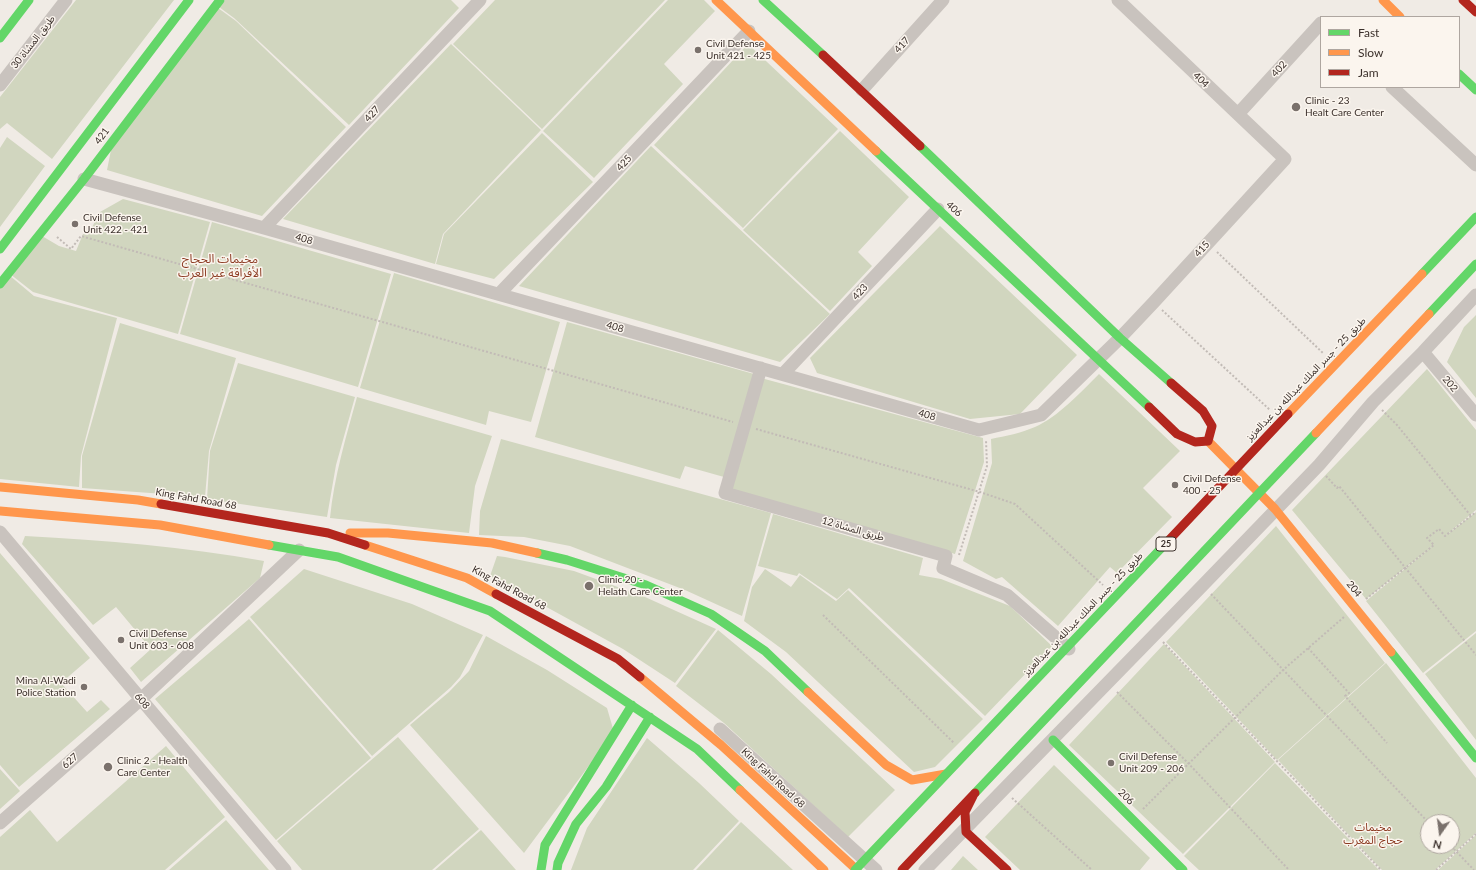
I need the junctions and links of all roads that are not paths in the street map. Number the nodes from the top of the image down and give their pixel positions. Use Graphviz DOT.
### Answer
graph roads {
  1 [pos="30,0"];
  2 [pos="66,0"];
  3 [pos="189,0"];
  4 [pos="220,0"];
  5 [pos="480,0"];
  6 [pos="716,0"];
  7 [pos="763,0"];
  8 [pos="943,0"];
  9 [pos="1118,0"];
  10 [pos="1384,0"];
  11 [pos="1463,0"];
  12 [pos="1476,12"];
  13 [pos="1399,16"];
  14 [pos="1320,24"];
  15 [pos="749,31"];
  16 [pos="0,38"];
  17 [pos="1461,76"];
  18 [pos="0,85"];
  19 [pos="1393,88"];
  20 [pos="862,90"];
  21 [pos="1476,90"];
  22 [pos="1238,114"];
  23 [pos="1285,159"];
  24 [pos="1476,165"];
  25 [pos="60,170"];
  26 [pos="78,176"];
  27 [pos="938,209"];
  28 [pos="1476,217"];
  29 [pos="264,228"];
  30 [pos="0,249"];
  31 [pos="1476,264"];
  32 [pos="0,284"];
  33 [pos="499,294"];
  34 [pos="1476,295"];
  35 [pos="1120,338"];
  36 [pos="1423,352"];
  37 [pos="1098,359"];
  38 [pos="761,368"];
  39 [pos="783,374"];
  40 [pos="1476,415"];
  41 [pos="1208,440"];
  42 [pos="0,487"];
  43 [pos="1275,509"];
  44 [pos="0,511"];
  45 [pos="0,532"];
  46 [pos="328,532"];
  47 [pos="299,550"];
  48 [pos="1069,649"];
  49 [pos="141,699"];
  50 [pos="632,705"];
  51 [pos="650,717"];
  52 [pos="720,729"];
  53 [pos="1053,740"];
  54 [pos="1476,758"];
  55 [pos="946,774"];
  56 [pos="974,794"];
  57 [pos="0,823"];
  58 [pos="970,823"];
  59 [pos="285,870"];
  60 [pos="542,870"];
  61 [pos="557,870"];
  62 [pos="824,870"];
  63 [pos="856,870"];
  64 [pos="876,870"];
  65 [pos="902,870"];
  66 [pos="925,870"];
  67 [pos="1007,870"];
  68 [pos="1017,870"];
  69 [pos="1183,870"];
  1 -- 16 [label="main road"];
  2 -- 18 [label="street, طريق المشاة 30"];
  3 -- 25 [label="main road"];
  4 -- 26 [label="main road, 421"];
  5 -- 29 [label="street, 427"];
  6 -- 15 [label="main road, 406"];
  7 -- 20 [label="main road"];
  8 -- 20 [label="street, 417"];
  9 -- 22 [label="street, 404"];
  10 -- 13 [label="main road"];
  11 -- 12 [label="main road"];
  14 -- 22 [label="street, 402"];
  15 -- 27 [label="main road, 406"];
  15 -- 33 [label="street, 425"];
  17 -- 21 [label="main road"];
  19 -- 24 [label="street"];
  20 -- 35 [label="main road"];
  22 -- 23 [label="street, 404"];
  23 -- 35 [label="street, 415"];
  25 -- 26 [label="main road"];
  25 -- 30 [label="main road"];
  26 -- 29 [label="street, 408"];
  26 -- 32 [label="main road, 421"];
  27 -- 37 [label="main road, 406"];
  27 -- 39 [label="street, 423"];
  28 -- 55 [label="main road, طريق 25 - جسر الملك عبدالله بن عبدالعزيز / 25, bridge"];
  29 -- 33 [label="street, 408"];
  31 -- 56 [label="main road, bridge"];
  33 -- 38 [label="street, 408"];
  34 -- 36 [label="street"];
  35 -- 37 [label="street, 408"];
  35 -- 41 [label="main road"];
  36 -- 40 [label="street, 202"];
  36 -- 43 [label="street"];
  37 -- 39 [label="street, 408"];
  37 -- 41 [label="main road, 406"];
  38 -- 39 [label="street, 408"];
  38 -- 48 [label="street, طريق المشاة 12"];
  41 -- 43 [label="main road, 204"];
  42 -- 46 [label="main road, King Fahd Road 68"];
  43 -- 53 [label="street"];
  43 -- 54 [label="main road, 204"];
  44 -- 47 [label="main road"];
  45 -- 49 [label="street, 608"];
  46 -- 55 [label="main road"];
  46 -- 63 [label="main road, King Fahd Road 68"];
  47 -- 49 [label="street, 627"];
  47 -- 50 [label="main road"];
  49 -- 57 [label="street, 627"];
  49 -- 59 [label="street, 608"];
  50 -- 51 [label="main road"];
  50 -- 60 [label="main road"];
  51 -- 61 [label="main road"];
  51 -- 62 [label="main road"];
  52 -- 64 [label="street"];
  53 -- 58 [label="street"];
  53 -- 69 [label="main road, 206"];
  55 -- 63 [label="main road, طريق 25 - جسر الملك عبدالله بن عبدالعزيز / 25, bridge"];
  56 -- 65 [label="main road, bridge"];
  56 -- 67 [label="main road, bridge"];
  58 -- 66 [label="street"];
  58 -- 68 [label="street"];
}
